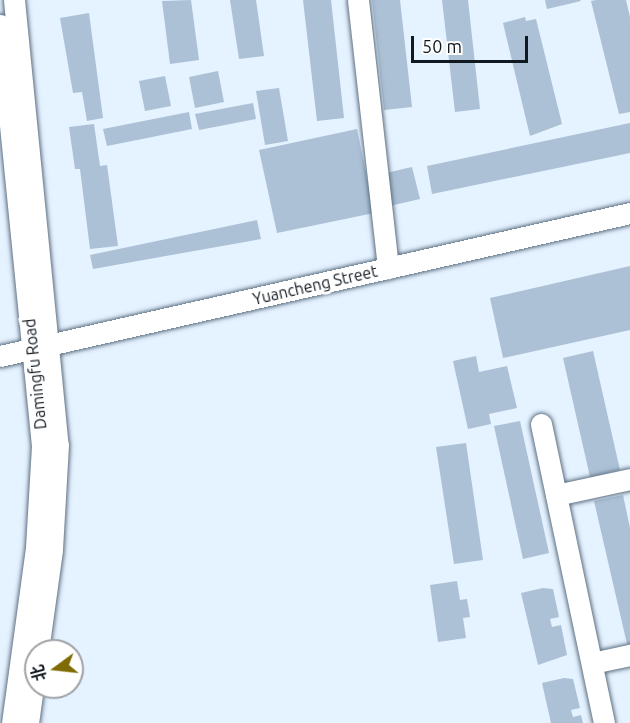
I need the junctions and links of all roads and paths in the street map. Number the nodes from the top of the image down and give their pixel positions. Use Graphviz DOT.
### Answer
graph roads {
  1 [pos="14,0"];
  2 [pos="358,0"];
  3 [pos="0,26"];
  4 [pos="630,213"];
  5 [pos="388,268"];
  6 [pos="40,347"];
  7 [pos="0,356"];
  8 [pos="541,424"];
  9 [pos="630,479"];
  10 [pos="556,495"];
  11 [pos="39,639"];
  12 [pos="630,655"];
  13 [pos="592,663"];
  14 [pos="31,699"];
  15 [pos="12,723"];
  16 [pos="28,723"];
  17 [pos="604,723"];
  1 -- 6 [label="street, Damingfu Road"];
  2 -- 5 [label="street"];
  3 -- 6 [label="street, Damingfu Road"];
  4 -- 5 [label="street, Yuancheng Street"];
  5 -- 6 [label="street, Yuancheng Street"];
  6 -- 7 [label="street, Yuancheng Street"];
  6 -- 11 [label="street, Damingfu Road"];
  6 -- 15 [label="street, Damingfu Road"];
  8 -- 10 [label="street"];
  9 -- 10 [label="street"];
  10 -- 13 [label="street"];
  12 -- 13 [label="street"];
  13 -- 17 [label="street"];
  14 -- 16 [label="street"];
}
